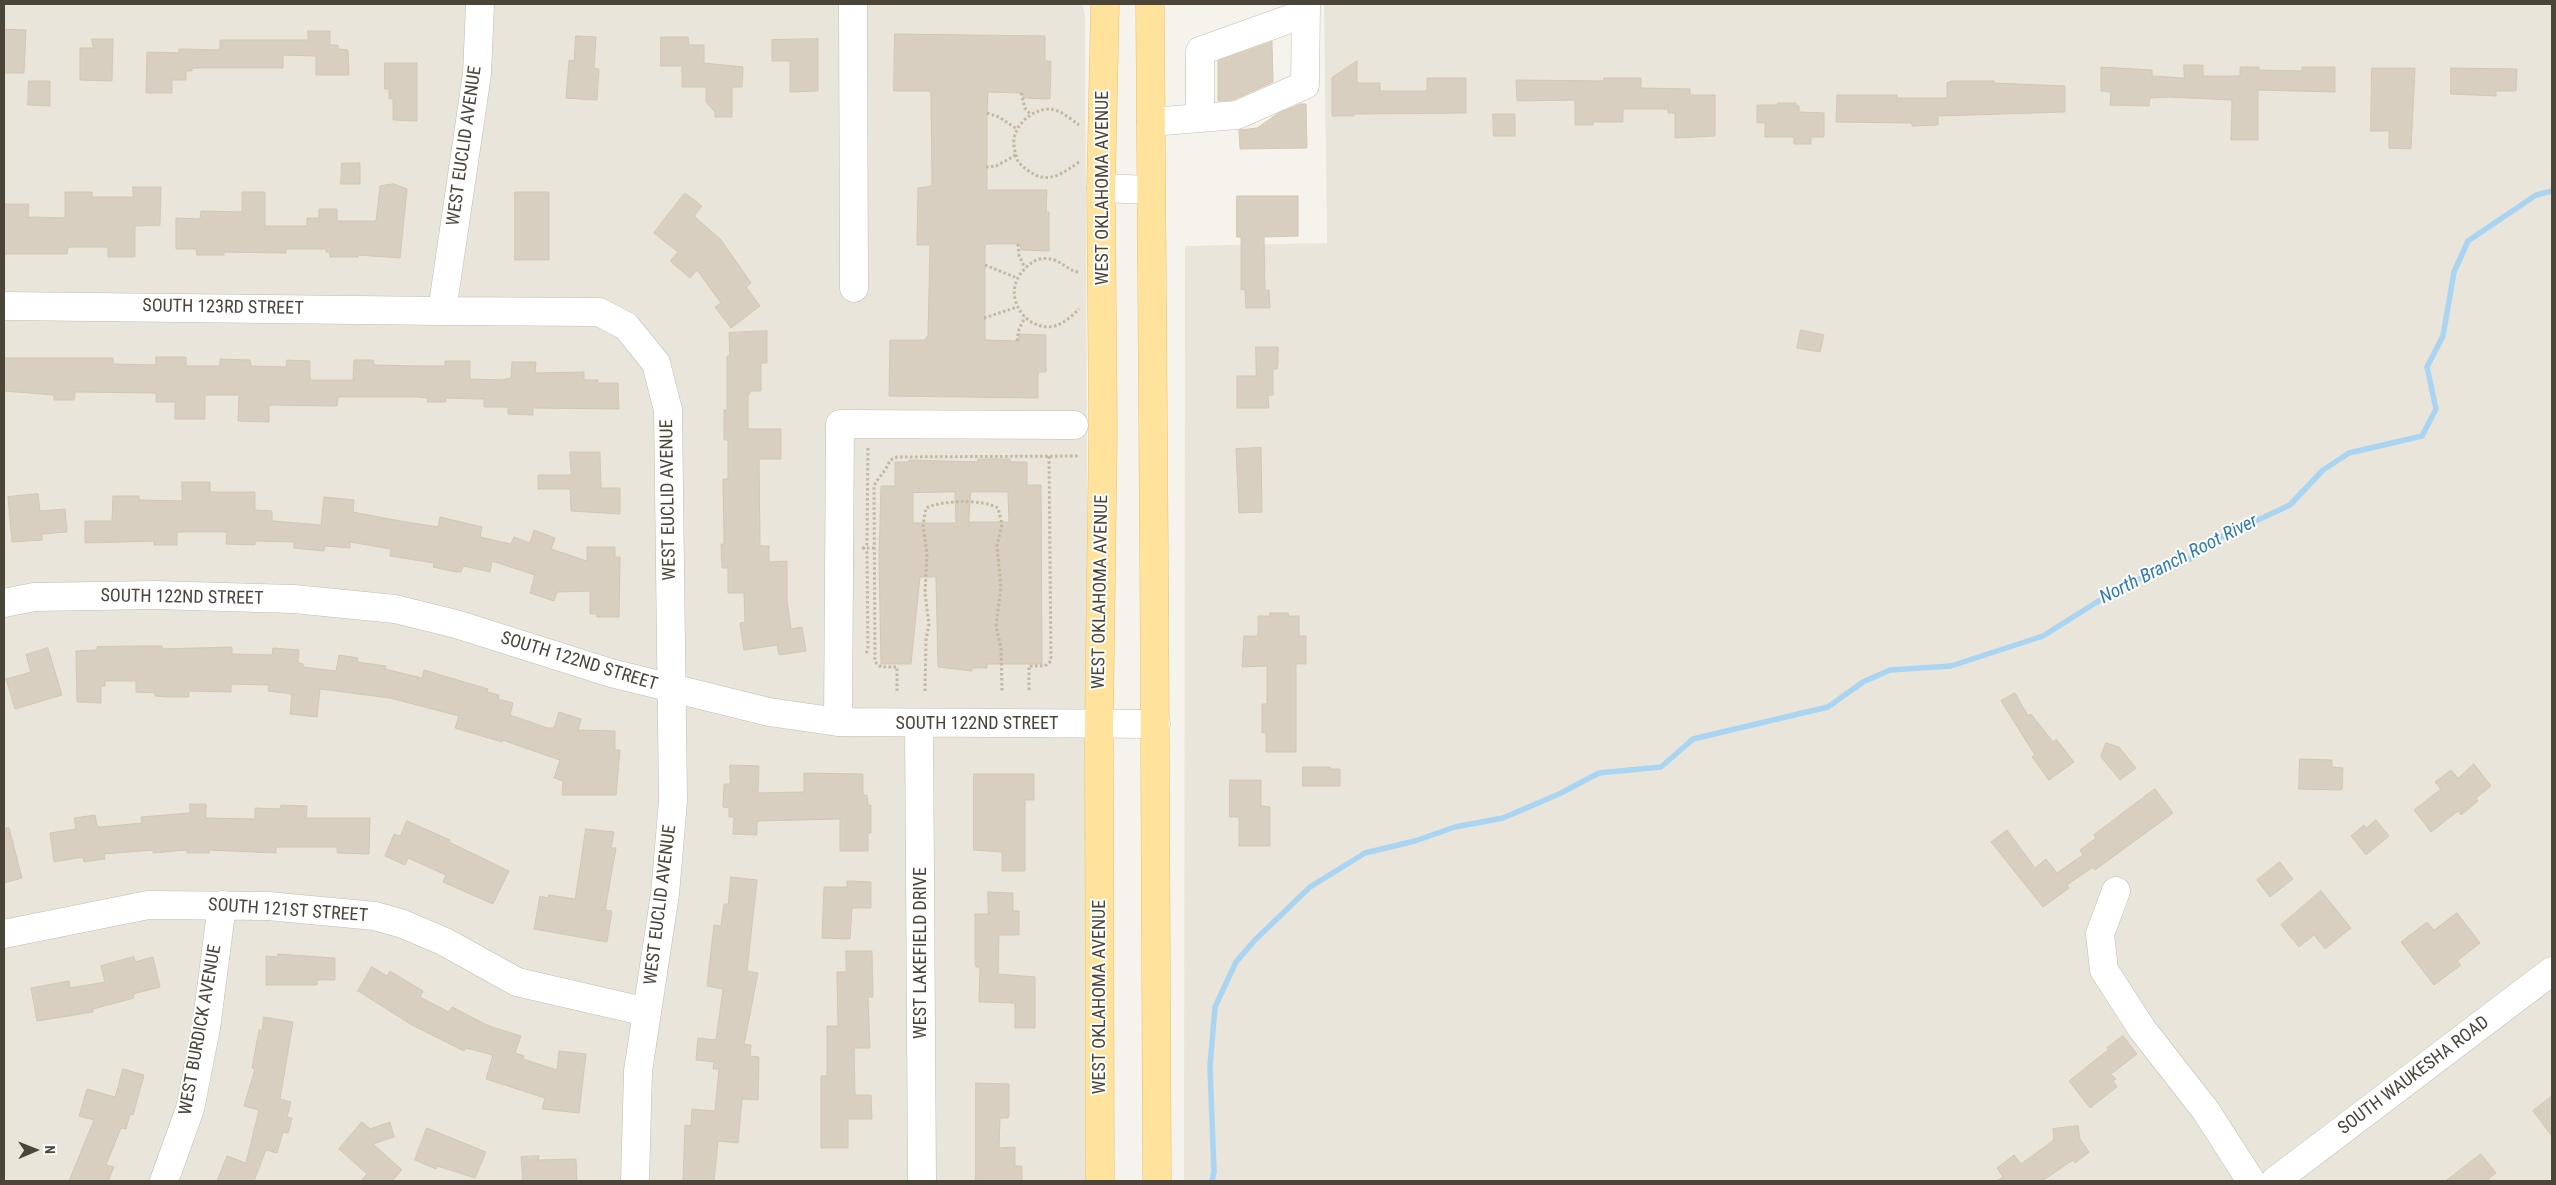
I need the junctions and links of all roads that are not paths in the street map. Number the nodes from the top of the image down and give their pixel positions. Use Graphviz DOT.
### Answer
graph roads {
  1 [pos="480,4"];
  2 [pos="853,4"];
  3 [pos="1105,4"];
  4 [pos="1150,4"];
  5 [pos="1306,8"];
  6 [pos="1200,118"];
  7 [pos="1151,122"];
  8 [pos="1101,188"];
  9 [pos="1151,190"];
  10 [pos="854,288"];
  11 [pos="4,306"];
  12 [pos="442,311"];
  13 [pos="1074,425"];
  14 [pos="4,603"];
  15 [pos="673,690"];
  16 [pos="838,722"];
  17 [pos="919,724"];
  18 [pos="1099,724"];
  19 [pos="1156,724"];
  20 [pos="2116,891"];
  21 [pos="222,905"];
  22 [pos="4,934"];
  23 [pos="2552,971"];
  24 [pos="647,1012"];
  25 [pos="164,1181"];
  26 [pos="635,1181"];
  27 [pos="922,1181"];
  28 [pos="1100,1181"];
  29 [pos="1157,1181"];
  30 [pos="2251,1181"];
  31 [pos="2275,1181"];
  1 -- 12 [label="street, WEST EUCLID AVENUE"];
  2 -- 10 [label="street"];
  3 -- 8 [label="main road, WEST OKLAHOMA AVENUE"];
  4 -- 7 [label="main road"];
  5 -- 6 [label="street"];
  5 -- 6 [label="street"];
  6 -- 7 [label="street"];
  7 -- 9 [label="main road"];
  8 -- 9 [label="street"];
  8 -- 18 [label="main road, WEST OKLAHOMA AVENUE"];
  9 -- 19 [label="main road"];
  11 -- 12 [label="street, SOUTH 123RD STREET"];
  12 -- 15 [label="street, WEST EUCLID AVENUE"];
  13 -- 16 [label="street"];
  14 -- 15 [label="street, SOUTH 122ND STREET"];
  15 -- 16 [label="street, SOUTH 122ND STREET"];
  15 -- 24 [label="street, WEST EUCLID AVENUE"];
  16 -- 17 [label="street, SOUTH 122ND STREET"];
  17 -- 18 [label="street, SOUTH 122ND STREET"];
  17 -- 27 [label="street, WEST LAKEFIELD DRIVE"];
  18 -- 19 [label="street, SOUTH 122ND STREET"];
  18 -- 28 [label="main road, WEST OKLAHOMA AVENUE"];
  19 -- 29 [label="main road"];
  20 -- 30 [label="street"];
  21 -- 22 [label="street, SOUTH 121ST STREET"];
  21 -- 24 [label="street, SOUTH 121ST STREET"];
  21 -- 25 [label="street, WEST BURDICK AVENUE"];
  23 -- 31 [label="street, SOUTH WAUKESHA ROAD"];
  24 -- 26 [label="street, WEST EUCLID AVENUE"];
}
